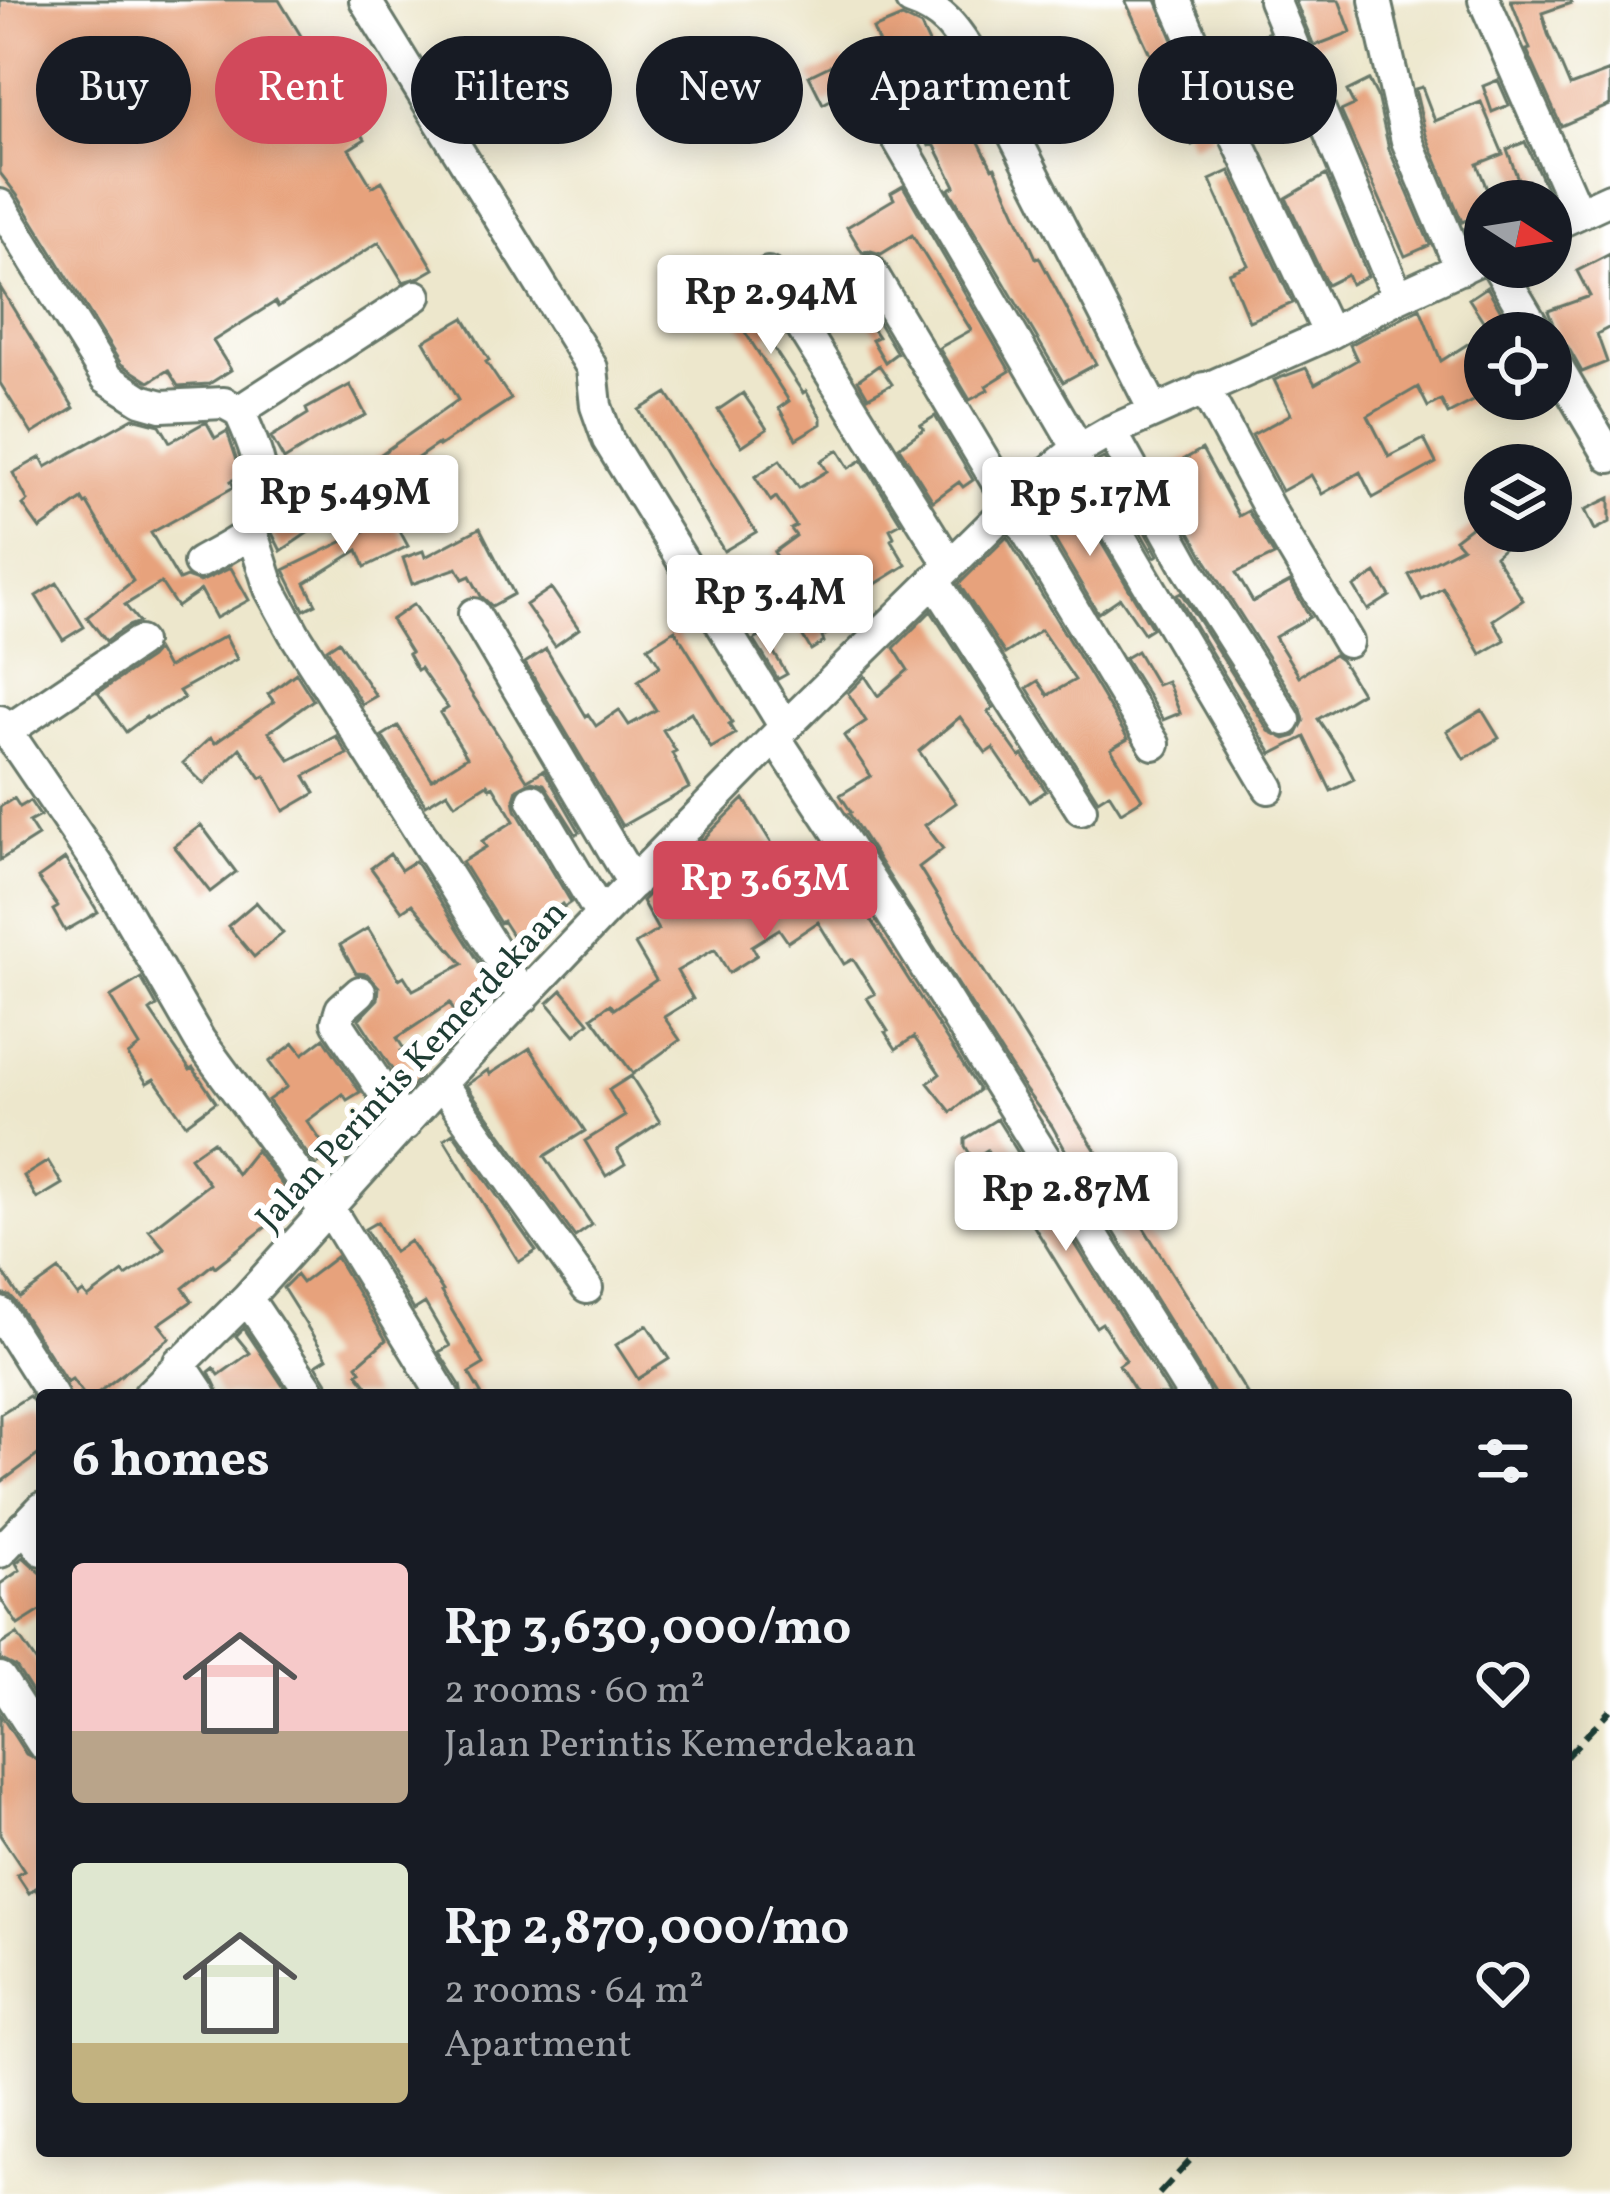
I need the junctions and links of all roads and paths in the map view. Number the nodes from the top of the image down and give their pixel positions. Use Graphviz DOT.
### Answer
graph roads {
  1 [pos="365,0"];
  2 [pos="911,0"];
  3 [pos="1174,0"];
  4 [pos="1274,0"];
  5 [pos="1375,0"];
  6 [pos="1484,0"];
  7 [pos="900,144"];
  8 [pos="1550,180"];
  9 [pos="1610,199"];
  10 [pos="0,205"];
  11 [pos="1572,216"];
  12 [pos="1464,246"];
  13 [pos="1464,267"];
  14 [pos="870,270"];
  15 [pos="768,273"];
  16 [pos="416,296"];
  17 [pos="1398,297"];
  18 [pos="1329,334"];
  19 [pos="1204,388"];
  20 [pos="1572,393"];
  21 [pos="1154,410"];
  22 [pos="239,411"];
  23 [pos="1112,431"];
  24 [pos="1075,452"];
  25 [pos="1610,457"];
  26 [pos="1011,504"];
  27 [pos="251,530"];
  28 [pos="199,563"];
  29 [pos="942,573"];
  30 [pos="474,614"];
  31 [pos="1348,642"];
  32 [pos="139,643"];
  33 [pos="1286,720"];
  34 [pos="3,726"];
  35 [pos="780,732"];
  36 [pos="1154,744"];
  37 [pos="1269,788"];
  38 [pos="533,800"];
  39 [pos="1081,809"];
  40 [pos="633,884"];
  41 [pos="601,915"];
  42 [pos="360,992"];
  43 [pos="524,997"];
  44 [pos="441,1082"];
  45 [pos="405,1125"];
  46 [pos="327,1209"];
  47 [pos="587,1288"];
  48 [pos="247,1298"];
  49 [pos="0,1313"];
  50 [pos="179,1362"];
  51 [pos="48,1389"];
  52 [pos="154,1389"];
  53 [pos="197,1389"];
  54 [pos="308,1389"];
  55 [pos="439,1389"];
  56 [pos="1189,1389"];
  57 [pos="36,1528"];
  58 [pos="0,1552"];
  59 [pos="0,1678"];
  60 [pos="36,1734"];
  1 -- 35 [label="street"];
  2 -- 21 [label="street"];
  3 -- 18 [label="street"];
  4 -- 17 [label="street"];
  5 -- 12 [label="street"];
  6 -- 8 [label="street"];
  7 -- 24 [label="street"];
  9 -- 11 [label="street"];
  10 -- 22 [label="street"];
  13 -- 17 [label="street, Jalan Perintis Kemerdekaan"];
  14 -- 26 [label="street"];
  15 -- 29 [label="street"];
  16 -- 22 [label="street"];
  17 -- 18 [label="street, Jalan Perintis Kemerdekaan"];
  18 -- 19 [label="street, Jalan Perintis Kemerdekaan"];
  19 -- 21 [label="street, Jalan Perintis Kemerdekaan"];
  19 -- 31 [label="street"];
  20 -- 25 [label="street"];
  21 -- 23 [label="street, Jalan Perintis Kemerdekaan"];
  22 -- 27 [label="street"];
  23 -- 24 [label="street, Jalan Perintis Kemerdekaan"];
  23 -- 33 [label="street"];
  24 -- 26 [label="street, Jalan Perintis Kemerdekaan"];
  24 -- 37 [label="street"];
  26 -- 29 [label="street, Jalan Perintis Kemerdekaan"];
  26 -- 36 [label="street"];
  27 -- 28 [label="street"];
  27 -- 43 [label="street"];
  29 -- 35 [label="street, Jalan Perintis Kemerdekaan"];
  29 -- 39 [label="street"];
  30 -- 40 [label="street"];
  32 -- 34 [label="street"];
  34 -- 46 [label="street"];
  35 -- 40 [label="street, Jalan Perintis Kemerdekaan"];
  35 -- 56 [label="street"];
  38 -- 41 [label="street"];
  40 -- 41 [label="street, Jalan Perintis Kemerdekaan"];
  41 -- 43 [label="street, Jalan Perintis Kemerdekaan"];
  42 -- 45 [label="street"];
  43 -- 44 [label="street, Jalan Perintis Kemerdekaan"];
  44 -- 45 [label="street, Jalan Perintis Kemerdekaan"];
  44 -- 47 [label="street"];
  45 -- 46 [label="street, Jalan Perintis Kemerdekaan"];
  46 -- 48 [label="street, Jalan Perintis Kemerdekaan"];
  46 -- 55 [label="street"];
  48 -- 50 [label="street, Jalan Perintis Kemerdekaan"];
  48 -- 54 [label="street"];
  49 -- 51 [label="street"];
  50 -- 52 [label="street, Jalan Perintis Kemerdekaan"];
  50 -- 53 [label="street"];
  57 -- 58 [label="street"];
  59 -- 60 [label="street"];
}
